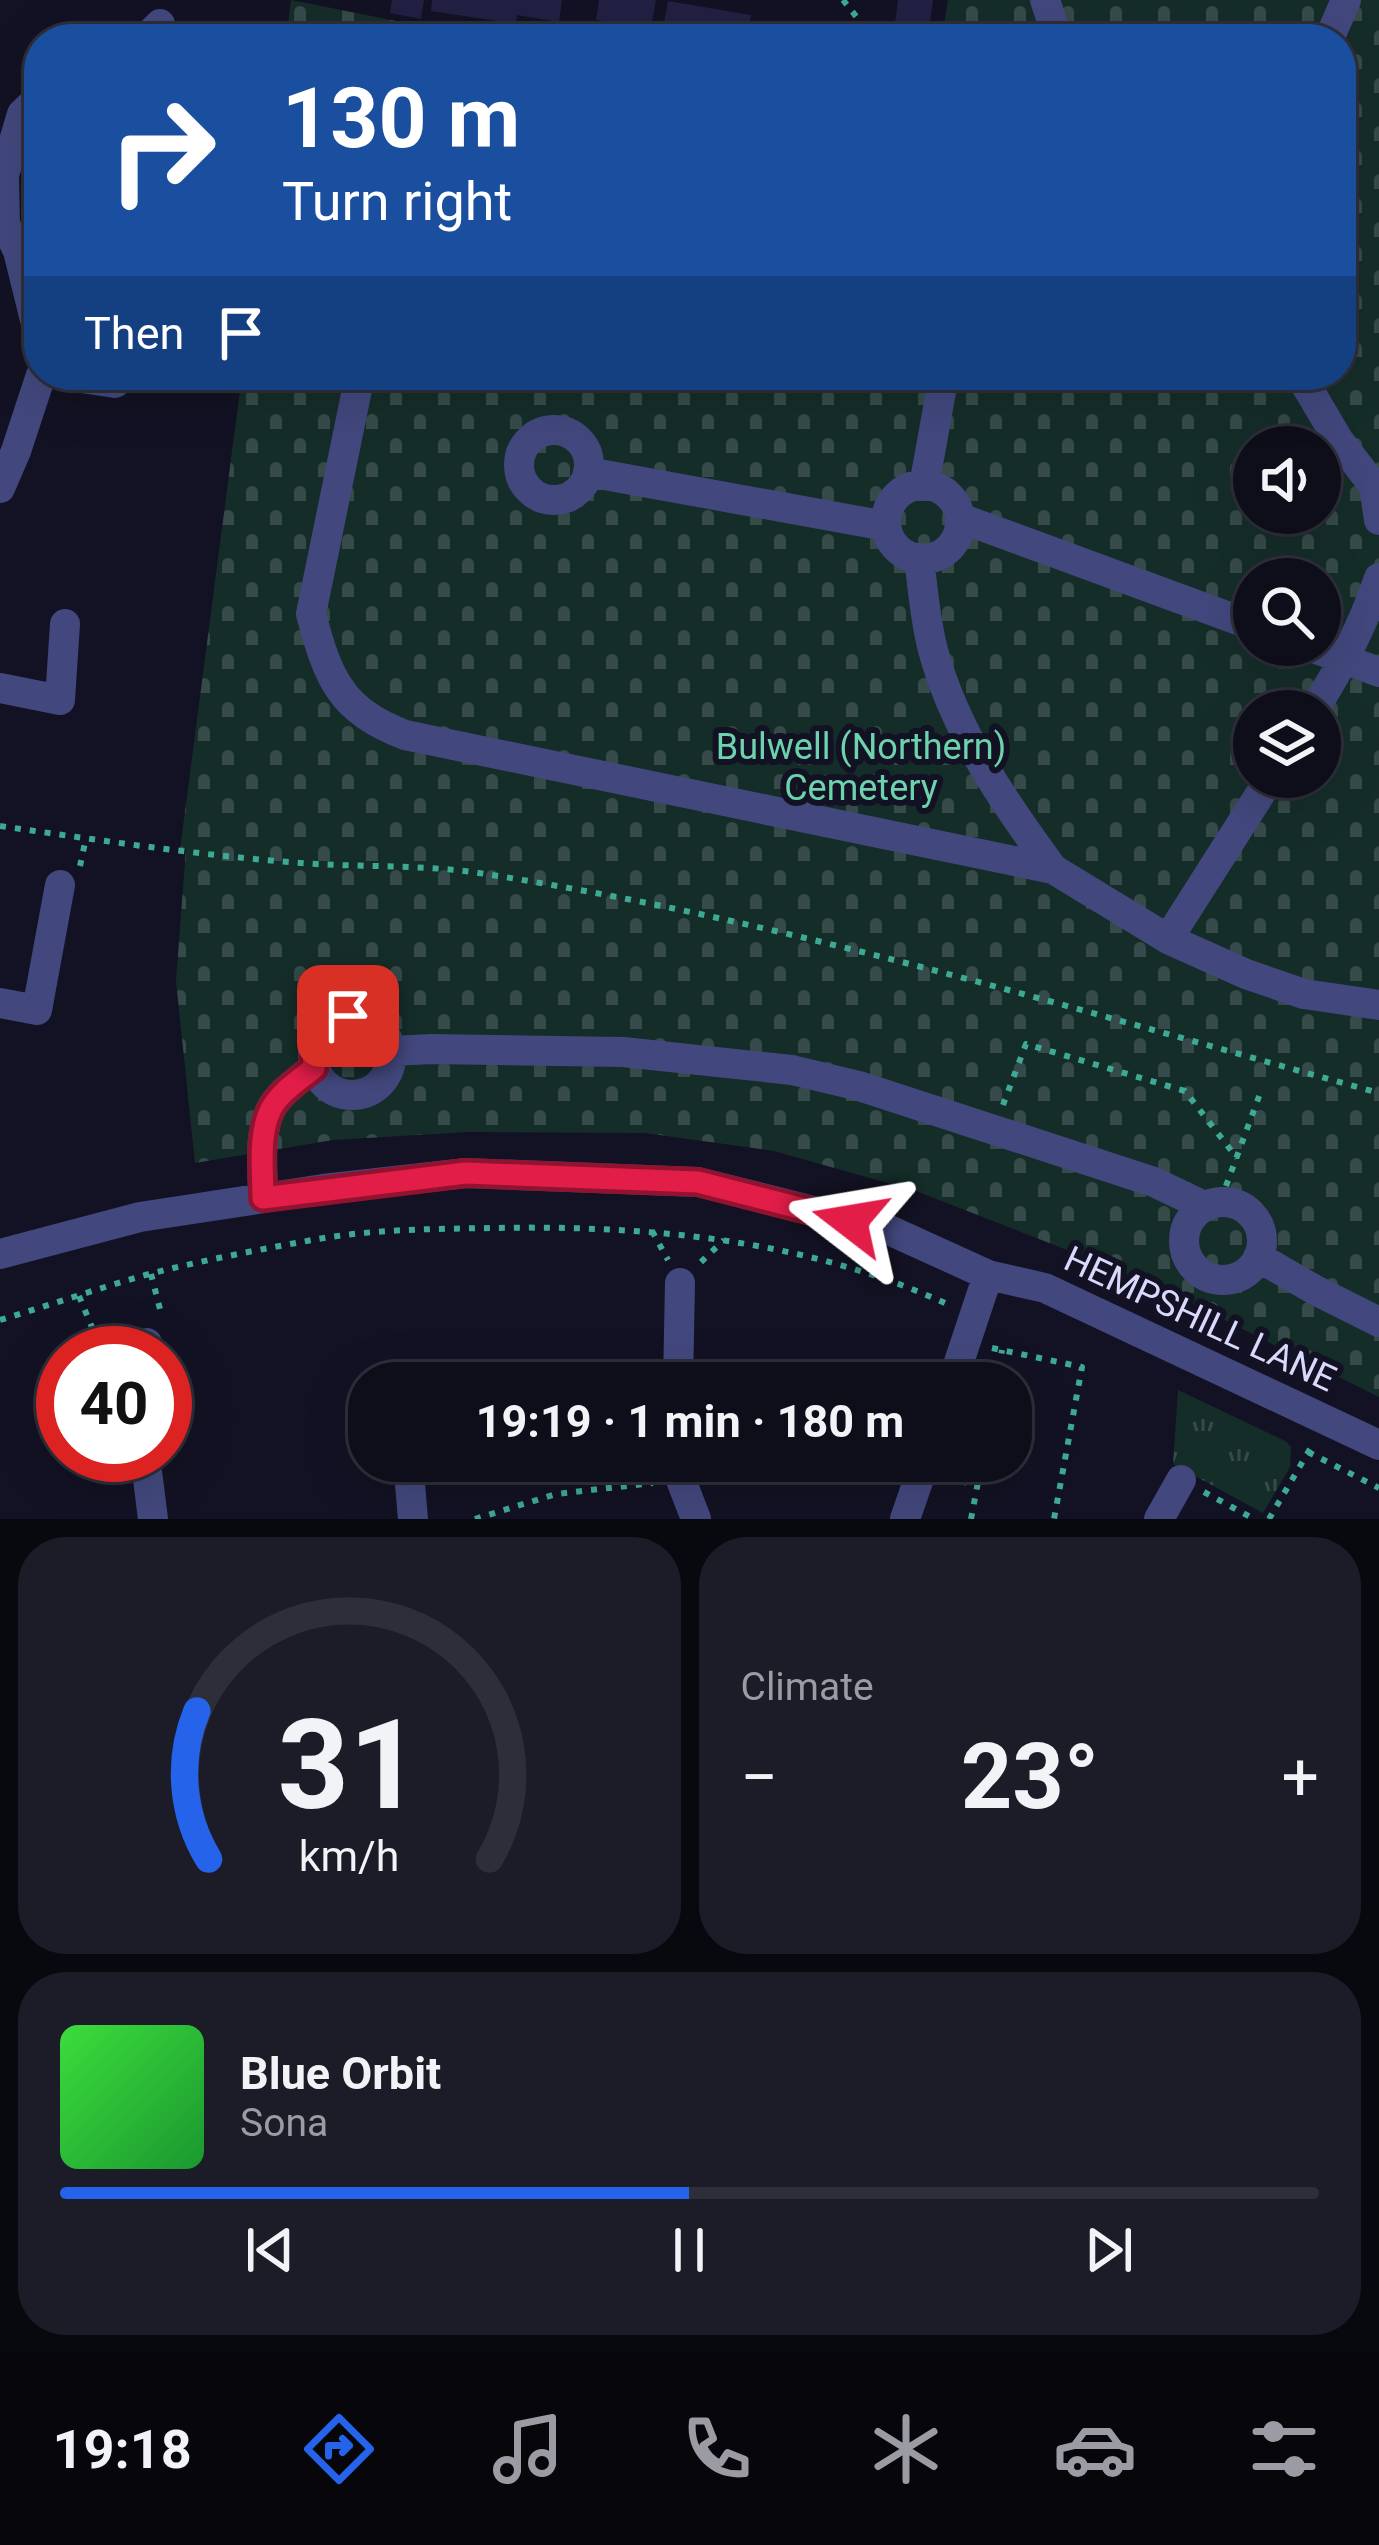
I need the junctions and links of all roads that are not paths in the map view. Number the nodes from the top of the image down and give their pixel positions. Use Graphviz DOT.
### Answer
graph roads {
  1 [pos="24,112"];
  2 [pos="2,224"];
  3 [pos="24,275"];
  4 [pos="36,390"];
  5 [pos="357,390"];
  6 [pos="941,390"];
  7 [pos="1309,390"];
  8 [pos="588,472"];
  9 [pos="924,486"];
  10 [pos="0,488"];
  11 [pos="1377,488"];
  12 [pos="960,518"];
  13 [pos="1379,520"];
  14 [pos="886,526"];
  15 [pos="920,558"];
  16 [pos="1379,578"];
  17 [pos="1233,618"];
  18 [pos="65,624"];
  19 [pos="1341,658"];
  20 [pos="1346,660"];
  21 [pos="1379,672"];
  22 [pos="0,688"];
  23 [pos="1327,690"];
  24 [pos="1258,798"];
  25 [pos="1054,869"];
  26 [pos="60,885"];
  27 [pos="1168,938"];
  28 [pos="0,1003"];
  29 [pos="1379,1005"];
  30 [pos="391,1052"];
  31 [pos="314,1068"];
  32 [pos="263,1198"];
  33 [pos="1212,1203"];
  34 [pos="0,1254"];
  35 [pos="1258,1257"];
  36 [pos="988,1275"];
  37 [pos="680,1283"];
  38 [pos="1379,1322"];
  39 [pos="679,1362"];
  40 [pos="959,1362"];
  41 [pos="1379,1445"];
  42 [pos="1181,1480"];
  43 [pos="148,1482"];
  44 [pos="410,1482"];
  45 [pos="685,1482"];
  46 [pos="917,1482"];
  47 [pos="153,1519"];
  48 [pos="413,1519"];
  49 [pos="696,1519"];
  50 [pos="904,1519"];
  51 [pos="1160,1519"];
  1 -- 2 [label="street"];
  2 -- 3 [label="street"];
  4 -- 10 [label="street"];
  5 -- 25 [label="street"];
  6 -- 9 [label="street"];
  7 -- 11 [label="street"];
  8 -- 14 [label="street"];
  9 -- 12 [label="street"];
  9 -- 14 [label="street"];
  11 -- 13 [label="street"];
  12 -- 15 [label="street"];
  12 -- 17 [label="street"];
  14 -- 15 [label="street"];
  15 -- 25 [label="street"];
  16 -- 20 [label="street"];
  18 -- 22 [label="street"];
  19 -- 20 [label="street"];
  20 -- 21 [label="street"];
  20 -- 23 [label="street"];
  24 -- 27 [label="street"];
  25 -- 27 [label="street"];
  26 -- 28 [label="street"];
  27 -- 29 [label="street"];
  30 -- 31 [label="street"];
  30 -- 31 [label="street"];
  30 -- 33 [label="street"];
  31 -- 32 [label="street"];
  32 -- 34 [label="street, HEMPSHILL LANE"];
  32 -- 36 [label="street, HEMPSHILL LANE"];
  33 -- 35 [label="street"];
  33 -- 35 [label="street"];
  35 -- 38 [label="street"];
  36 -- 40 [label="street"];
  36 -- 41 [label="street, HEMPSHILL LANE"];
  37 -- 39 [label="street"];
  42 -- 51 [label="street"];
  43 -- 47 [label="street"];
  44 -- 48 [label="street"];
  45 -- 49 [label="street"];
  46 -- 50 [label="street"];
}
